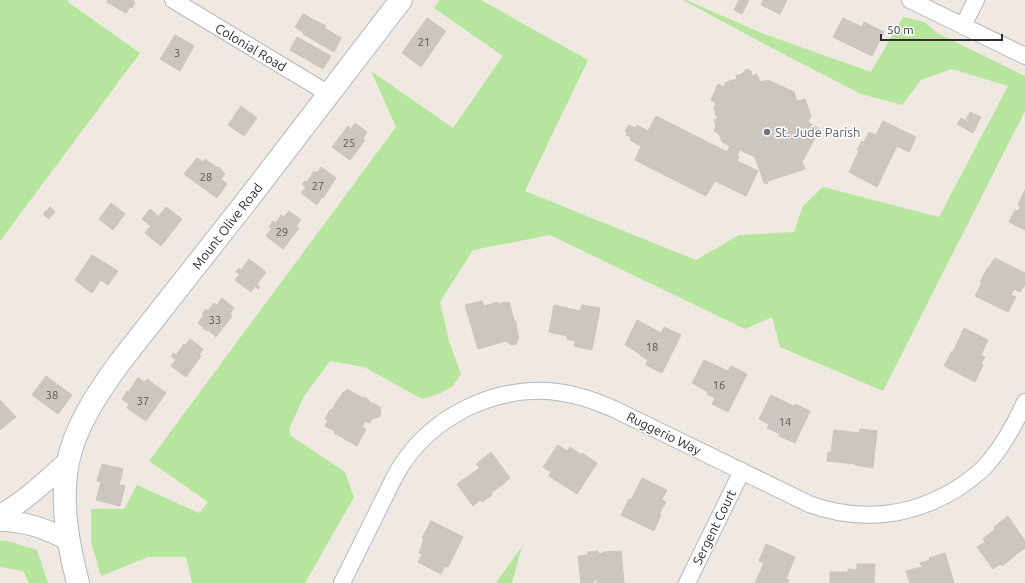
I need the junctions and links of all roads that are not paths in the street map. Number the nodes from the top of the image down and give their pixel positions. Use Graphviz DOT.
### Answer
graph roads {
  1 [pos="173,0"];
  2 [pos="401,0"];
  3 [pos="910,0"];
  4 [pos="976,0"];
  5 [pos="963,26"];
  6 [pos="1025,56"];
  7 [pos="328,95"];
  8 [pos="1025,402"];
  9 [pos="68,461"];
  10 [pos="742,471"];
  11 [pos="0,515"];
  12 [pos="0,521"];
  13 [pos="69,541"];
  14 [pos="78,583"];
  15 [pos="342,583"];
  16 [pos="687,583"];
  1 -- 7 [label="street, Colonial Road"];
  2 -- 7 [label="main road, Mount Olive Road"];
  3 -- 5 [label="street"];
  4 -- 5 [label="street"];
  5 -- 6 [label="street"];
  7 -- 9 [label="main road, Mount Olive Road"];
  8 -- 10 [label="street, Ruggerio Way"];
  9 -- 11 [label="street, Mount Olive Road"];
  9 -- 13 [label="main road, Mount Olive Road"];
  10 -- 15 [label="street, Ruggerio Way"];
  10 -- 16 [label="street, Sergent Court"];
  12 -- 13 [label="street"];
  13 -- 14 [label="main road, Mount Olive Road"];
}
